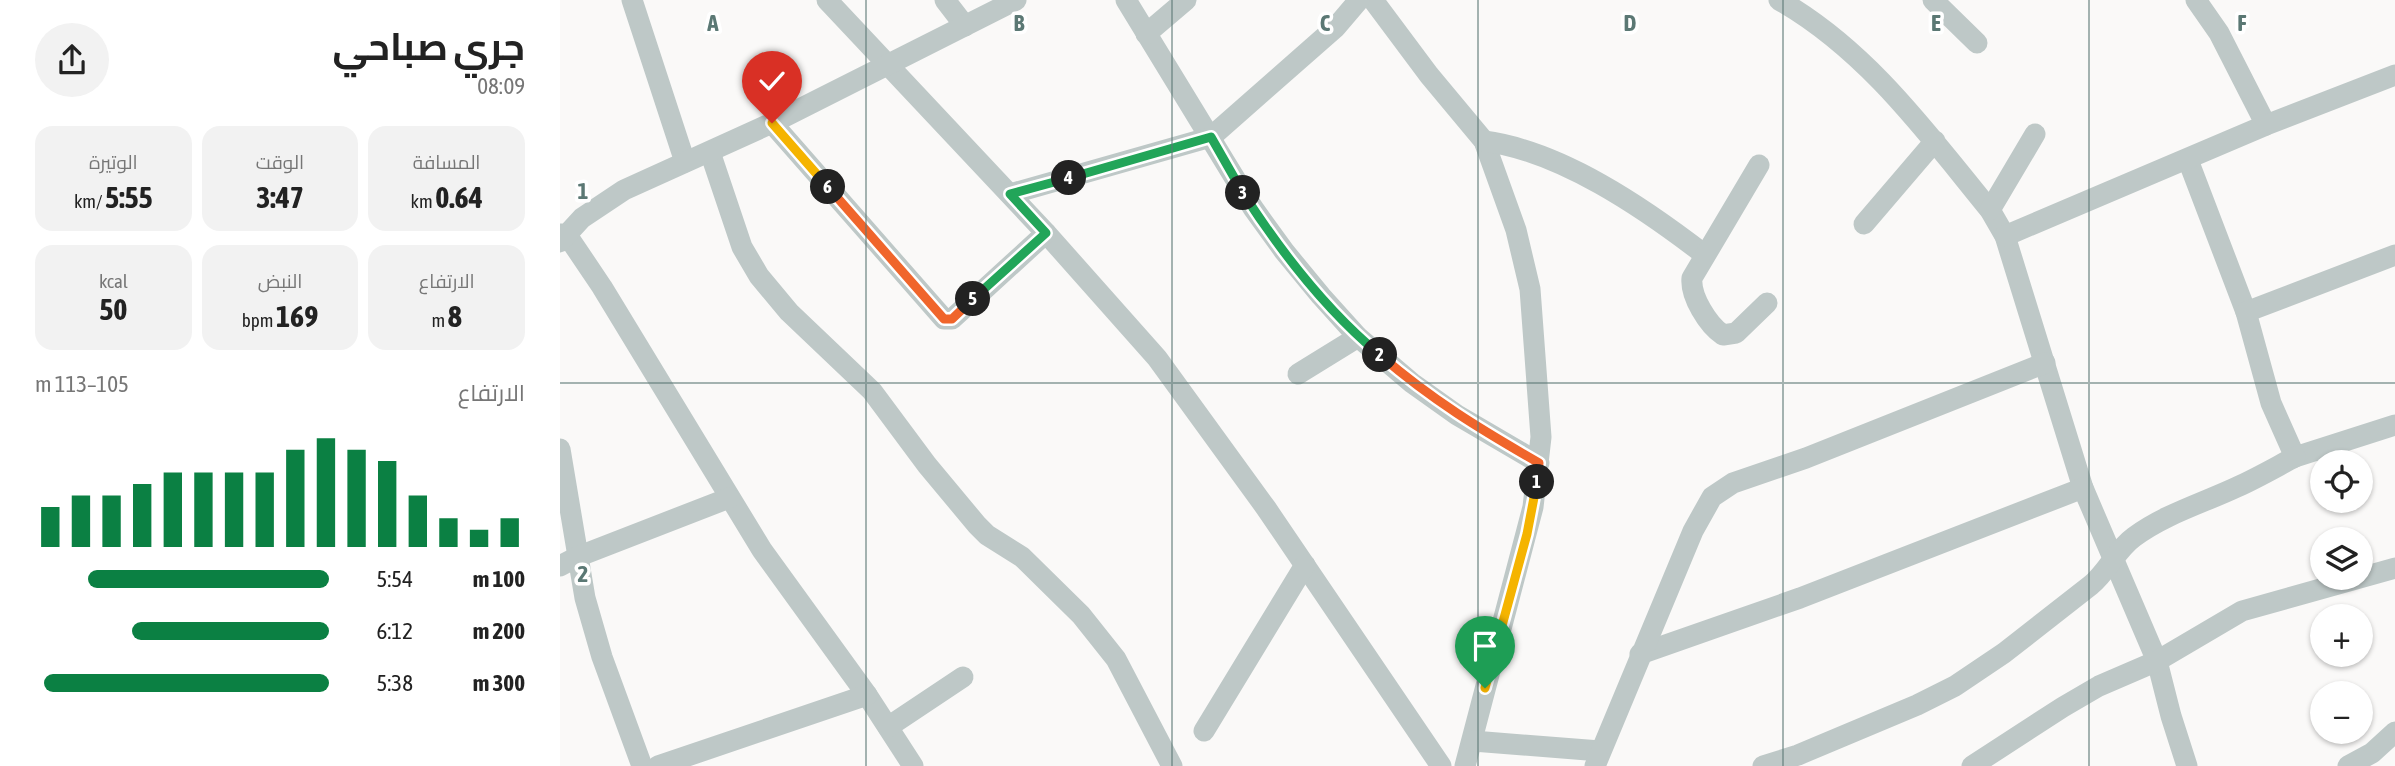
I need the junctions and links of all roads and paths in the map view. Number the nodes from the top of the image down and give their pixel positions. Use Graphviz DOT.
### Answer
graph roads {
  1 [pos="632,0"];
  2 [pos="827,0"];
  3 [pos="945,0"];
  4 [pos="1016,0"];
  5 [pos="1126,0"];
  6 [pos="1186,0"];
  7 [pos="1359,0"];
  8 [pos="1373,0"];
  9 [pos="1779,0"];
  10 [pos="1933,0"];
  11 [pos="2196,0"];
  12 [pos="965,26"];
  13 [pos="1146,34"];
  14 [pos="1977,43"];
  15 [pos="890,65"];
  16 [pos="2395,75"];
  17 [pos="772,123"];
  18 [pos="2266,125"];
  19 [pos="2035,134"];
  20 [pos="1211,137"];
  21 [pos="1484,141"];
  22 [pos="1935,141"];
  23 [pos="710,152"];
  24 [pos="2188,159"];
  25 [pos="685,162"];
  26 [pos="1759,165"];
  27 [pos="1010,194"];
  28 [pos="1990,209"];
  29 [pos="1864,225"];
  30 [pos="1046,233"];
  31 [pos="2005,236"];
  32 [pos="562,237"];
  33 [pos="1706,255"];
  34 [pos="2395,255"];
  35 [pos="1767,303"];
  36 [pos="2246,312"];
  37 [pos="1358,337"];
  38 [pos="2045,363"];
  39 [pos="1298,374"];
  40 [pos="2395,425"];
  41 [pos="560,449"];
  42 [pos="2295,457"];
  43 [pos="1539,463"];
  44 [pos="2083,488"];
  45 [pos="729,498"];
  46 [pos="2113,558"];
  47 [pos="568,561"];
  48 [pos="1305,565"];
  49 [pos="2395,568"];
  50 [pos="1640,654"];
  51 [pos="2157,661"];
  52 [pos="963,677"];
  53 [pos="867,695"];
  54 [pos="888,727"];
  55 [pos="1204,731"];
  56 [pos="2395,732"];
  57 [pos="1473,741"];
  58 [pos="1597,759"];
  59 [pos="642,766"];
  60 [pos="658,766"];
  61 [pos="913,766"];
  62 [pos="1172,766"];
  63 [pos="1441,766"];
  64 [pos="1465,766"];
  65 [pos="1763,766"];
  66 [pos="1972,766"];
  67 [pos="2187,766"];
  68 [pos="2348,766"];
  1 -- 25 [label="street"];
  2 -- 15 [label="street"];
  3 -- 12 [label="street"];
  4 -- 12 [label="street"];
  5 -- 13 [label="street"];
  6 -- 13 [label="street"];
  7 -- 20 [label="street"];
  8 -- 21 [label="street"];
  9 -- 22 [label="street"];
  10 -- 14 [label="street"];
  11 -- 18 [label="street"];
  12 -- 15 [label="street"];
  13 -- 20 [label="street"];
  15 -- 17 [label="street"];
  15 -- 27 [label="street"];
  16 -- 18 [label="street"];
  17 -- 23 [label="street"];
  17 -- 30 [label="street"];
  18 -- 24 [label="street"];
  19 -- 28 [label="street"];
  20 -- 27 [label="street"];
  20 -- 37 [label="street"];
  21 -- 33 [label="street"];
  21 -- 43 [label="street"];
  22 -- 28 [label="street"];
  22 -- 29 [label="street"];
  23 -- 25 [label="street"];
  23 -- 62 [label="street"];
  24 -- 31 [label="street"];
  24 -- 36 [label="street"];
  25 -- 32 [label="street"];
  26 -- 33 [label="street"];
  27 -- 30 [label="street"];
  28 -- 31 [label="street"];
  30 -- 48 [label="street"];
  31 -- 38 [label="street"];
  32 -- 45 [label="street"];
  33 -- 35 [label="street"];
  34 -- 36 [label="street"];
  36 -- 42 [label="street"];
  37 -- 39 [label="street"];
  37 -- 43 [label="street"];
  38 -- 44 [label="street"];
  38 -- 50 [label="street"];
  40 -- 42 [label="street"];
  41 -- 47 [label="street"];
  42 -- 46 [label="street"];
  43 -- 57 [label="street"];
  44 -- 46 [label="street"];
  44 -- 50 [label="street"];
  45 -- 47 [label="street"];
  45 -- 53 [label="street"];
  46 -- 51 [label="street"];
  46 -- 65 [label="street"];
  47 -- 59 [label="street"];
  48 -- 55 [label="street"];
  48 -- 63 [label="street"];
  49 -- 51 [label="street"];
  50 -- 58 [label="street"];
  51 -- 66 [label="street"];
  51 -- 67 [label="street"];
  52 -- 54 [label="street"];
  53 -- 54 [label="street"];
  53 -- 60 [label="street"];
  54 -- 61 [label="street"];
  56 -- 68 [label="street"];
  57 -- 58 [label="street"];
  57 -- 64 [label="street"];
}
